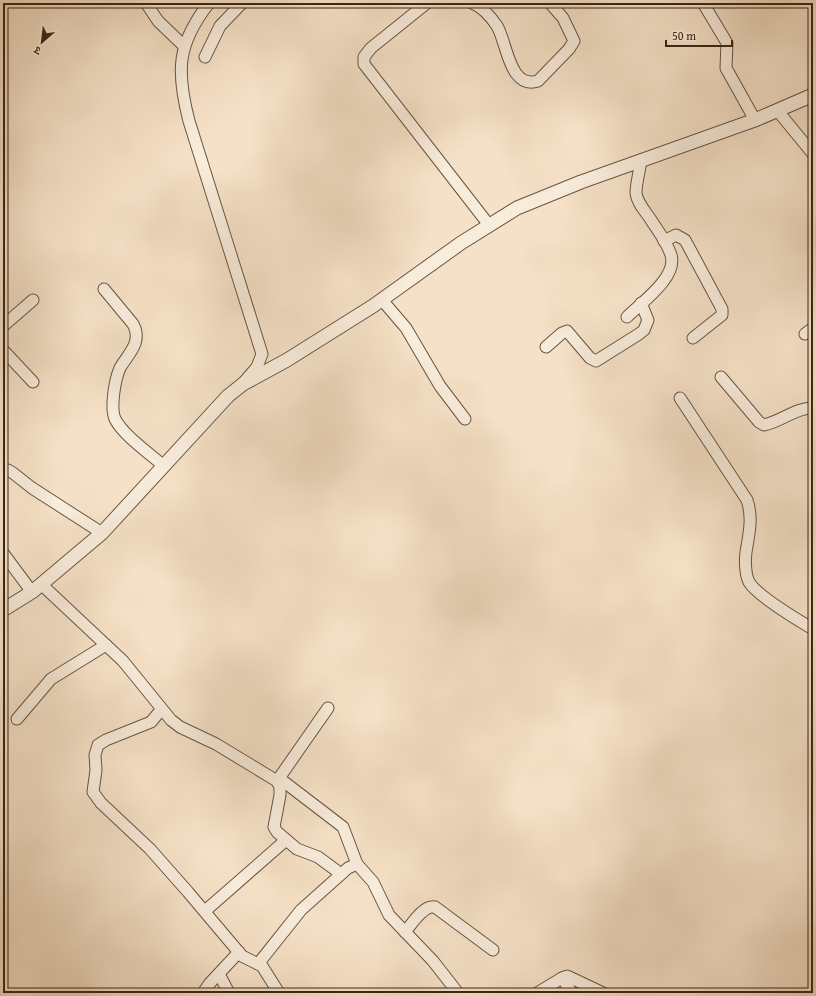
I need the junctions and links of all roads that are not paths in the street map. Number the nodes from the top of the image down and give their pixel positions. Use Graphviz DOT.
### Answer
graph roads {
  1 [pos="146,3"];
  2 [pos="209,3"];
  3 [pos="242,3"];
  4 [pos="427,3"];
  5 [pos="472,3"];
  6 [pos="550,3"];
  7 [pos="703,3"];
  8 [pos="184,46"];
  9 [pos="205,57"];
  10 [pos="813,95"];
  11 [pos="777,110"];
  12 [pos="755,120"];
  13 [pos="813,154"];
  14 [pos="641,160"];
  15 [pos="489,226"];
  16 [pos="664,241"];
  17 [pos="104,289"];
  18 [pos="33,300"];
  19 [pos="382,300"];
  20 [pos="641,303"];
  21 [pos="626,316"];
  22 [pos="3,326"];
  23 [pos="693,338"];
  24 [pos="546,347"];
  25 [pos="3,350"];
  26 [pos="721,377"];
  27 [pos="33,382"];
  28 [pos="243,384"];
  29 [pos="680,398"];
  30 [pos="813,408"];
  31 [pos="465,419"];
  32 [pos="164,466"];
  33 [pos="3,470"];
  34 [pos="102,534"];
  35 [pos="3,553"];
  36 [pos="36,588"];
  37 [pos="3,610"];
  38 [pos="813,629"];
  39 [pos="109,648"];
  40 [pos="328,708"];
  41 [pos="162,710"];
  42 [pos="17,719"];
  43 [pos="278,780"];
  44 [pos="286,840"];
  45 [pos="357,864"];
  46 [pos="341,874"];
  47 [pos="205,912"];
  48 [pos="405,932"];
  49 [pos="493,950"];
  50 [pos="239,952"];
  51 [pos="258,964"];
  52 [pos="219,974"];
  53 [pos="562,978"];
  54 [pos="204,993"];
  55 [pos="229,993"];
  56 [pos="279,993"];
  57 [pos="458,993"];
  58 [pos="537,993"];
  59 [pos="572,993"];
  60 [pos="602,993"];
  1 -- 8 [label="street"];
  2 -- 8 [label="street"];
  3 -- 9 [label="street"];
  4 -- 15 [label="street"];
  5 -- 6 [label="street"];
  7 -- 12 [label="street"];
  8 -- 28 [label="street"];
  10 -- 11 [label="street"];
  11 -- 12 [label="street"];
  11 -- 13 [label="street"];
  12 -- 14 [label="street"];
  14 -- 15 [label="street"];
  14 -- 16 [label="street"];
  15 -- 19 [label="street"];
  16 -- 20 [label="street"];
  16 -- 23 [label="street"];
  17 -- 32 [label="street"];
  18 -- 22 [label="street"];
  19 -- 28 [label="street"];
  19 -- 31 [label="street"];
  20 -- 21 [label="street"];
  20 -- 24 [label="street"];
  25 -- 27 [label="street"];
  26 -- 30 [label="street"];
  28 -- 32 [label="street"];
  29 -- 38 [label="street"];
  32 -- 34 [label="street"];
  33 -- 34 [label="street"];
  34 -- 36 [label="street"];
  35 -- 36 [label="street"];
  36 -- 37 [label="street"];
  36 -- 39 [label="street"];
  39 -- 41 [label="street"];
  39 -- 42 [label="street"];
  40 -- 43 [label="street"];
  41 -- 43 [label="street"];
  41 -- 47 [label="street"];
  43 -- 44 [label="street"];
  43 -- 45 [label="street"];
  44 -- 46 [label="street"];
  44 -- 47 [label="street"];
  45 -- 46 [label="street"];
  45 -- 48 [label="street"];
  46 -- 51 [label="street"];
  47 -- 50 [label="street"];
  48 -- 49 [label="street"];
  48 -- 57 [label="street"];
  50 -- 51 [label="street"];
  50 -- 52 [label="street"];
  51 -- 56 [label="street"];
  52 -- 54 [label="street"];
  52 -- 55 [label="street"];
  53 -- 58 [label="street"];
  53 -- 59 [label="street"];
  53 -- 60 [label="street"];
}
